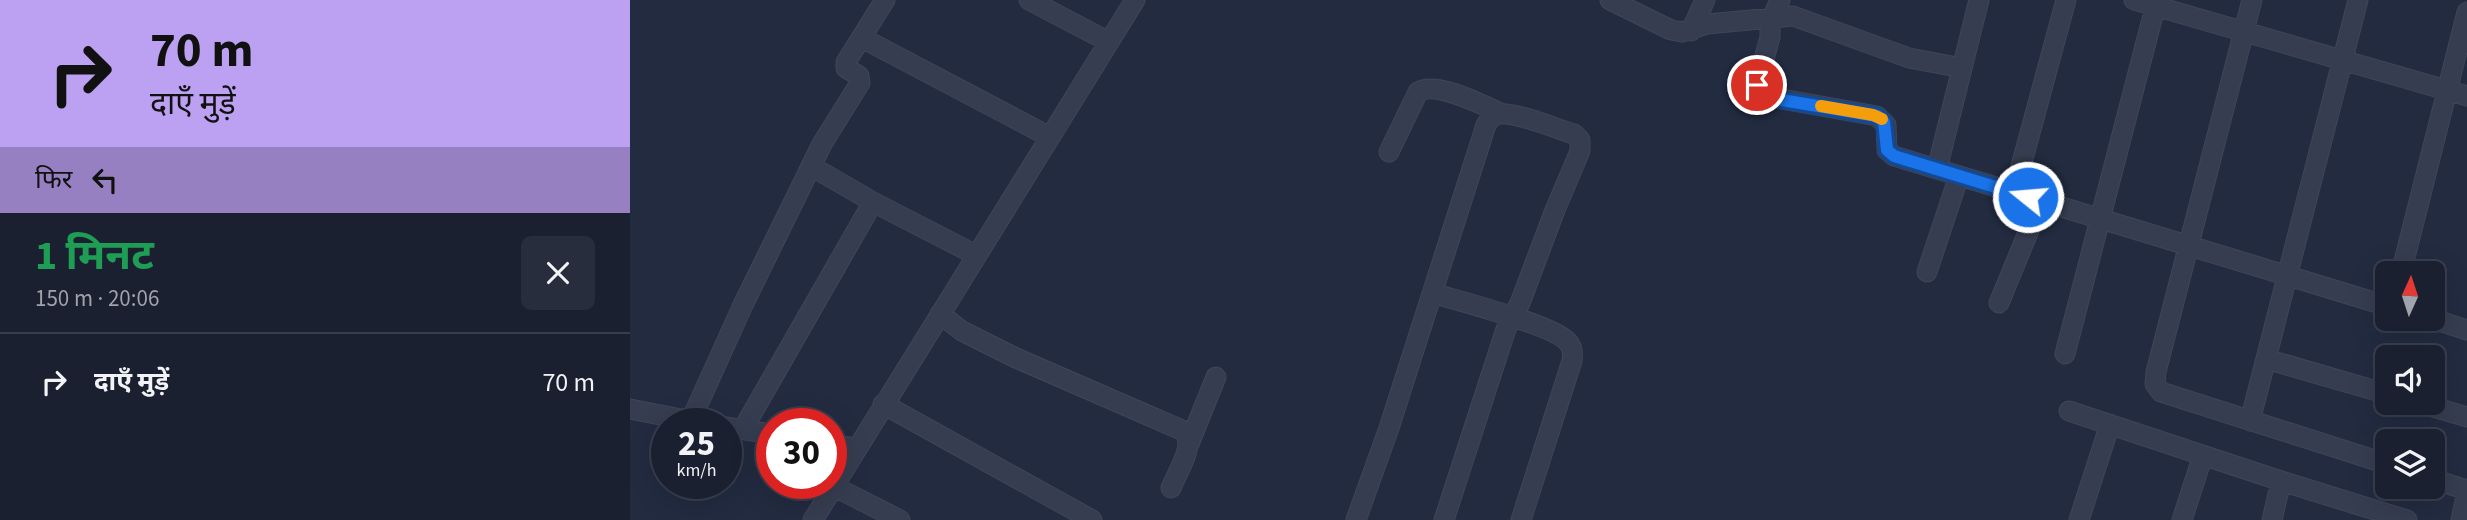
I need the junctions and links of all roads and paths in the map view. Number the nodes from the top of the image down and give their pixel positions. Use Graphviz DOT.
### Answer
graph roads {
  1 [pos="885,0"];
  2 [pos="1029,0"];
  3 [pos="1135,0"];
  4 [pos="1610,0"];
  5 [pos="1705,0"];
  6 [pos="1780,0"];
  7 [pos="1979,0"];
  8 [pos="2066,0"];
  9 [pos="2134,0"];
  10 [pos="2252,0"];
  11 [pos="2358,0"];
  12 [pos="2156,3"];
  13 [pos="1637,6"];
  14 [pos="2467,12"];
  15 [pos="1771,18"];
  16 [pos="1691,31"];
  17 [pos="2244,32"];
  18 [pos="862,38"];
  19 [pos="1109,42"];
  20 [pos="2342,60"];
  21 [pos="1962,68"];
  22 [pos="2446,90"];
  23 [pos="2467,96"];
  24 [pos="1503,114"];
  25 [pos="1050,137"];
  26 [pos="1389,152"];
  27 [pos="811,166"];
  28 [pos="1937,169"];
  29 [pos="1959,176"];
  30 [pos="2014,192"];
  31 [pos="2041,201"];
  32 [pos="873,202"];
  33 [pos="2101,219"];
  34 [pos="2189,246"];
  35 [pos="976,255"];
  36 [pos="2404,261"];
  37 [pos="1927,272"];
  38 [pos="2288,275"];
  39 [pos="1432,293"];
  40 [pos="2375,302"];
  41 [pos="1999,303"];
  42 [pos="940,314"];
  43 [pos="1513,317"];
  44 [pos="2445,323"];
  45 [pos="2467,330"];
  46 [pos="2065,354"];
  47 [pos="2266,359"];
  48 [pos="1216,377"];
  49 [pos="2375,391"];
  50 [pos="884,404"];
  51 [pos="704,408"];
  52 [pos="630,409"];
  53 [pos="2069,411"];
  54 [pos="2445,411"];
  55 [pos="651,413"];
  56 [pos="742,417"];
  57 [pos="2467,417"];
  58 [pos="2250,421"];
  59 [pos="2110,424"];
  60 [pos="1189,444"];
  61 [pos="847,447"];
  62 [pos="856,448"];
  63 [pos="2203,455"];
  64 [pos="2375,460"];
  65 [pos="847,463"];
  66 [pos="2281,481"];
  67 [pos="2445,483"];
  68 [pos="1171,488"];
  69 [pos="2467,491"];
  70 [pos="847,493"];
  71 [pos="825,499"];
  72 [pos="813,520"];
  73 [pos="900,520"];
  74 [pos="1092,520"];
  75 [pos="1356,520"];
  76 [pos="1444,520"];
  77 [pos="1521,520"];
  78 [pos="2079,520"];
  79 [pos="2182,520"];
  80 [pos="2272,520"];
  81 [pos="2407,520"];
  82 [pos="2461,520"];
  1 -- 18 [label="street"];
  2 -- 19 [label="street"];
  3 -- 19 [label="street"];
  4 -- 13 [label="street"];
  5 -- 16 [label="street"];
  6 -- 15 [label="street"];
  7 -- 21 [label="street"];
  8 -- 30 [label="street"];
  9 -- 12 [label="street"];
  10 -- 17 [label="street"];
  11 -- 20 [label="street"];
  12 -- 17 [label="street"];
  12 -- 33 [label="street"];
  13 -- 16 [label="street"];
  14 -- 22 [label="street"];
  15 -- 16 [label="street"];
  15 -- 21 [label="street"];
  15 -- 28 [label="street"];
  17 -- 20 [label="street"];
  17 -- 34 [label="street"];
  18 -- 25 [label="street"];
  18 -- 27 [label="street"];
  19 -- 25 [label="street"];
  20 -- 22 [label="street"];
  20 -- 38 [label="street"];
  21 -- 28 [label="street"];
  22 -- 23 [label="street"];
  22 -- 36 [label="street"];
  24 -- 26 [label="street"];
  24 -- 39 [label="street"];
  24 -- 43 [label="street"];
  25 -- 35 [label="street"];
  27 -- 32 [label="street"];
  27 -- 51 [label="street"];
  28 -- 29 [label="street"];
  29 -- 30 [label="street"];
  29 -- 37 [label="street"];
  30 -- 31 [label="street"];
  31 -- 33 [label="street"];
  31 -- 41 [label="street"];
  32 -- 35 [label="street"];
  32 -- 56 [label="street"];
  33 -- 34 [label="street"];
  33 -- 46 [label="street"];
  34 -- 38 [label="street"];
  34 -- 58 [label="street"];
  35 -- 42 [label="street"];
  38 -- 40 [label="street"];
  38 -- 47 [label="street"];
  39 -- 43 [label="street"];
  39 -- 75 [label="street"];
  42 -- 50 [label="street"];
  42 -- 60 [label="street"];
  43 -- 76 [label="street"];
  43 -- 77 [label="street"];
  44 -- 45 [label="street"];
  47 -- 49 [label="street"];
  47 -- 58 [label="street"];
  48 -- 60 [label="street"];
  50 -- 62 [label="street"];
  50 -- 74 [label="street"];
  52 -- 55 [label="street"];
  53 -- 59 [label="street"];
  54 -- 57 [label="street"];
  58 -- 64 [label="street"];
  59 -- 63 [label="street"];
  59 -- 78 [label="street"];
  60 -- 68 [label="street"];
  61 -- 62 [label="street"];
  62 -- 65 [label="street"];
  63 -- 66 [label="street"];
  63 -- 79 [label="street"];
  66 -- 80 [label="street"];
  66 -- 81 [label="street"];
  67 -- 69 [label="street"];
  69 -- 82 [label="street"];
  70 -- 73 [label="street"];
  71 -- 72 [label="street"];
}
